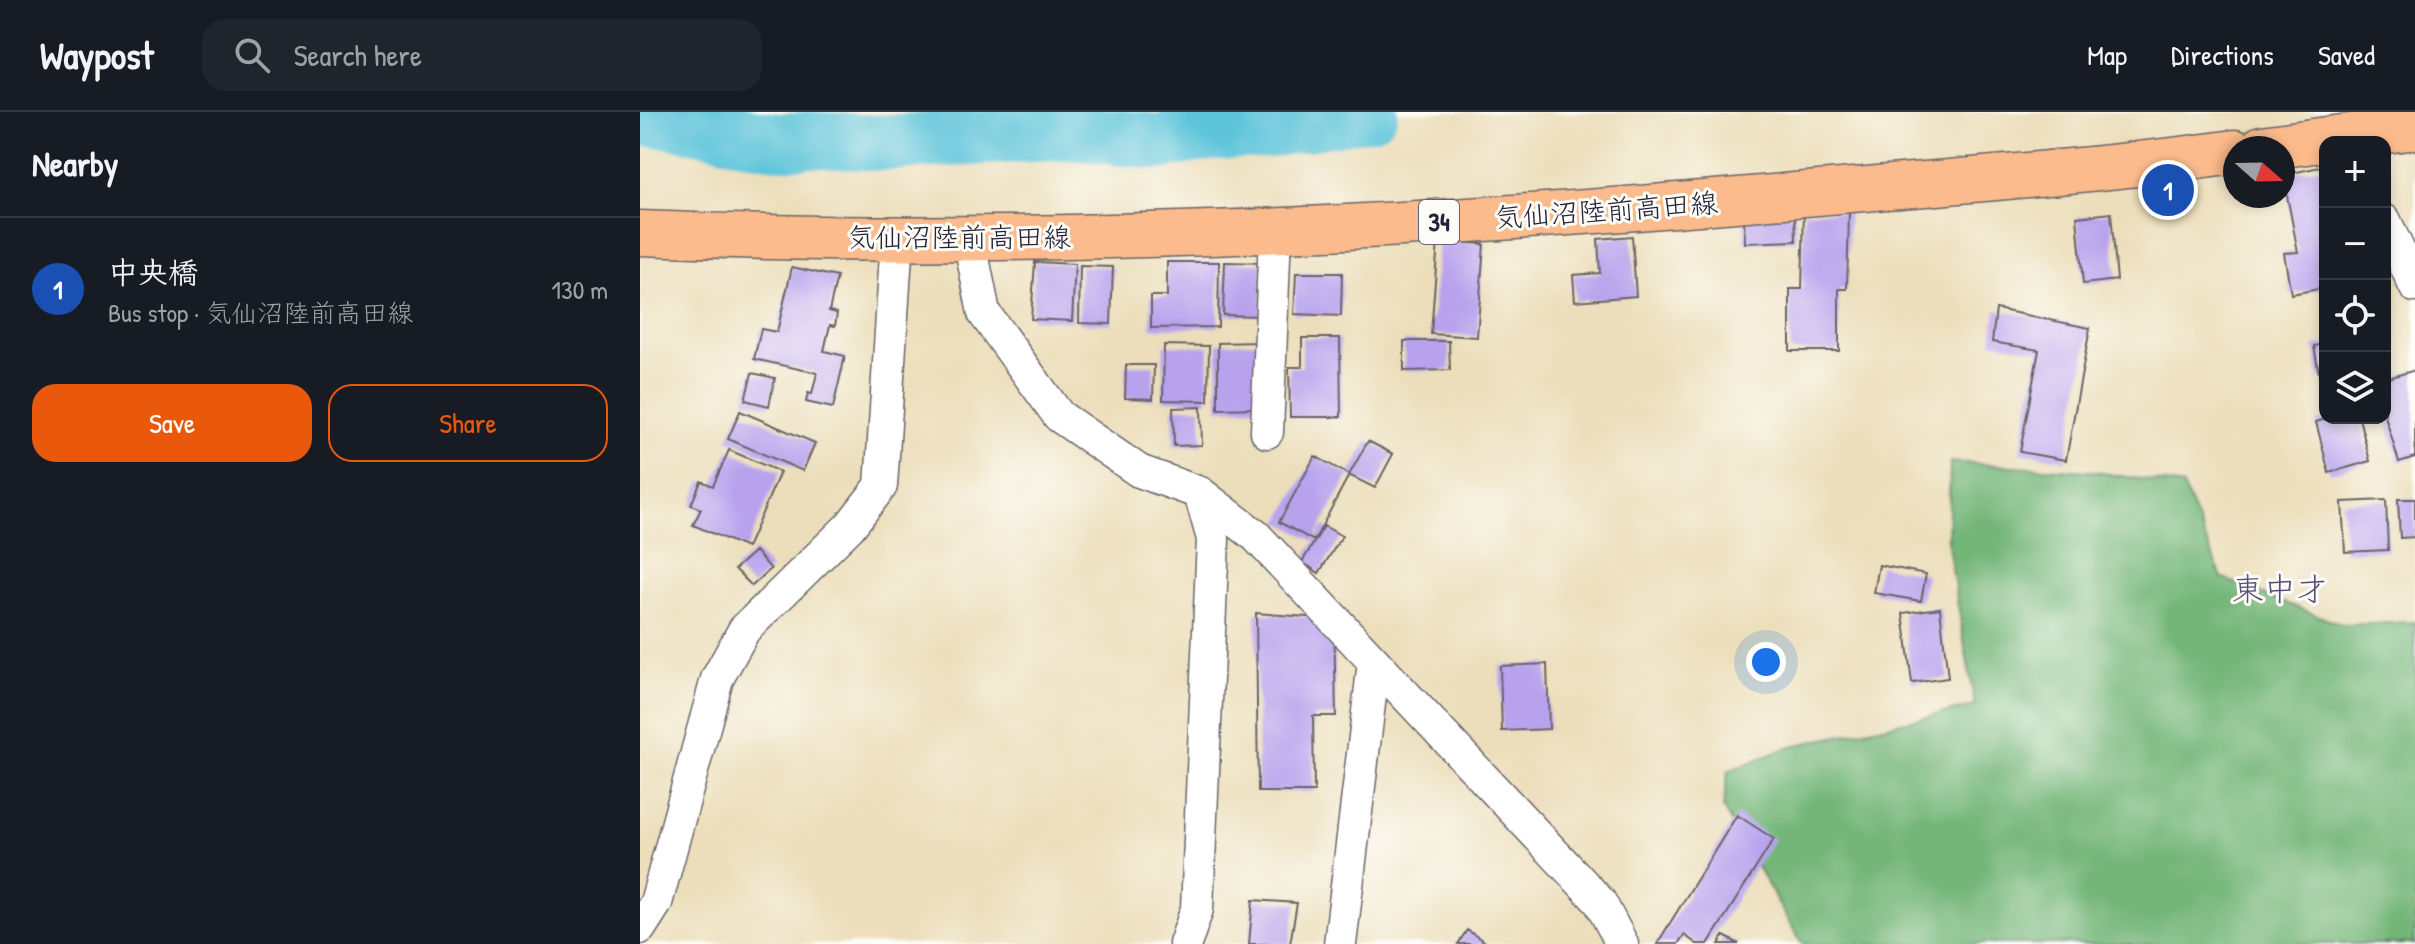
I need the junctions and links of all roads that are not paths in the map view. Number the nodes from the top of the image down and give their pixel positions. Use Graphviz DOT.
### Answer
graph roads {
  1 [pos="2415,127"];
  2 [pos="2364,136"];
  3 [pos="2319,142"];
  4 [pos="2295,145"];
  5 [pos="2223,153"];
  6 [pos="640,233"];
  7 [pos="1275,233"];
  8 [pos="2391,234"];
  9 [pos="897,238"];
  10 [pos="969,238"];
  11 [pos="2415,286"];
  12 [pos="1267,432"];
  13 [pos="1200,493"];
  14 [pos="1374,662"];
  15 [pos="640,928"];
  16 [pos="1185,944"];
  17 [pos="1340,944"];
  18 [pos="1622,944"];
  1 -- 2 [label="main road"];
  3 -- 4 [label="main road"];
  5 -- 7 [label="main road, 気仙沼陸前高田線 / 34"];
  6 -- 9 [label="main road, 気仙沼陸前高田線 / 34"];
  7 -- 10 [label="main road, 気仙沼陸前高田線 / 34"];
  7 -- 12 [label="street"];
  8 -- 11 [label="street"];
  9 -- 10 [label="main road, 気仙沼陸前高田線 / 34"];
  9 -- 15 [label="street"];
  10 -- 13 [label="street"];
  13 -- 14 [label="street"];
  13 -- 16 [label="street"];
  14 -- 17 [label="street"];
  14 -- 18 [label="street"];
}
